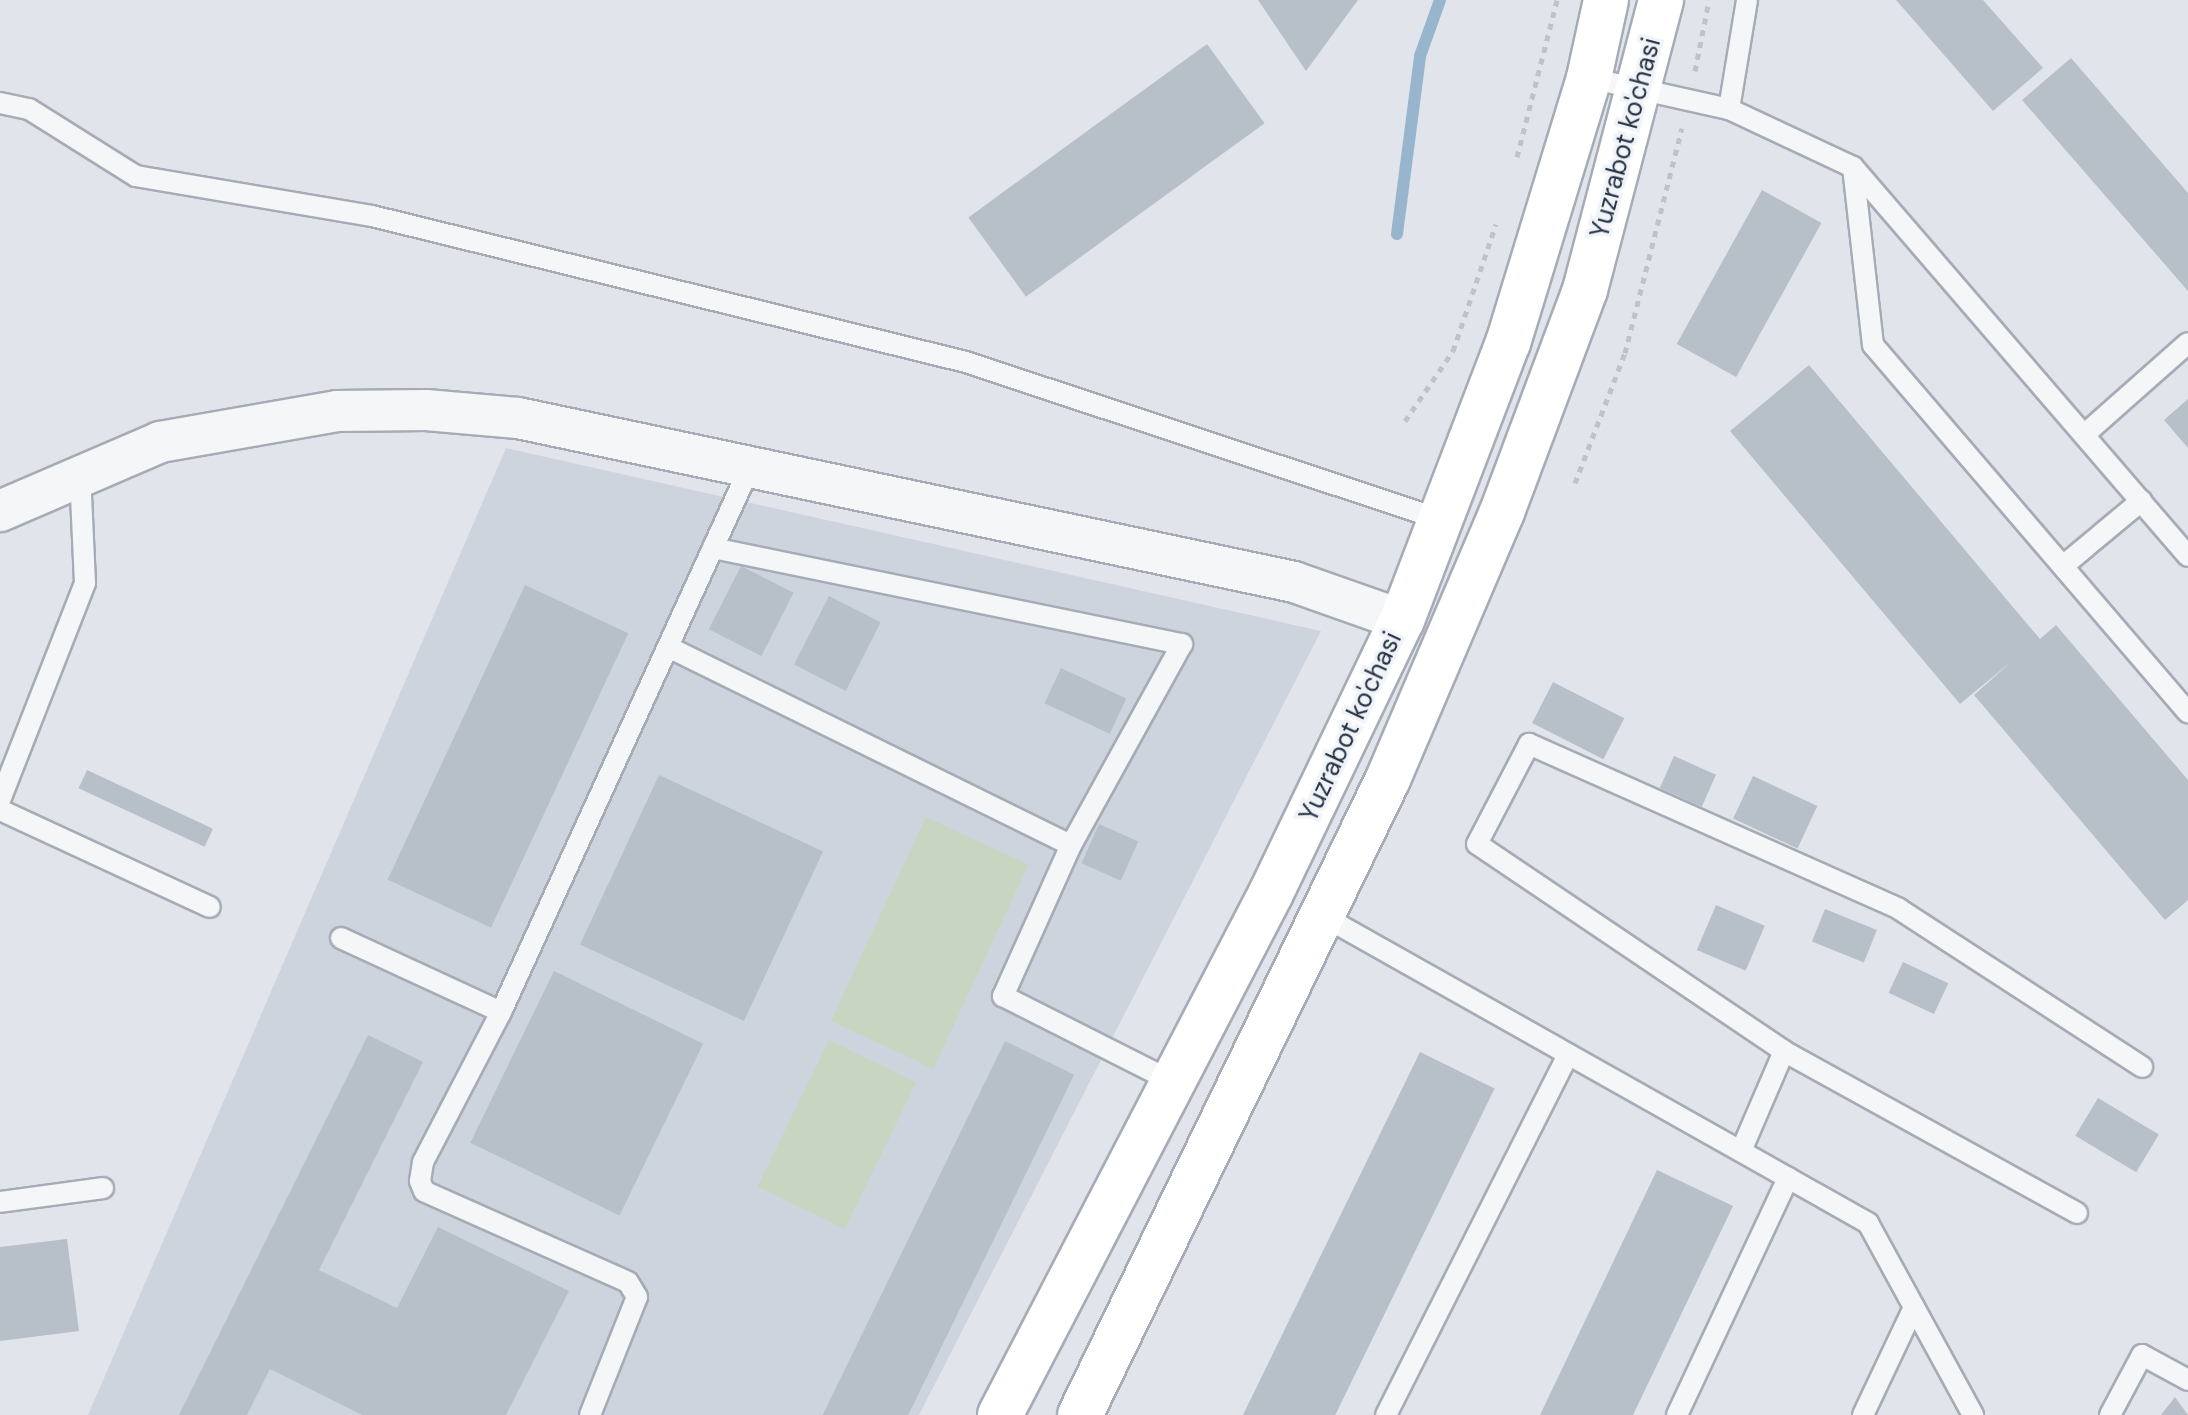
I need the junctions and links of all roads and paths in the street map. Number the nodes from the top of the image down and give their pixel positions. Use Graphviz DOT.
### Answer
graph roads {
  1 [pos="1557,0"];
  2 [pos="1606,0"];
  3 [pos="1661,0"];
  4 [pos="1709,0"];
  5 [pos="1747,0"];
  6 [pos="1589,78"];
  7 [pos="1641,87"];
  8 [pos="1688,98"];
  9 [pos="0,103"];
  10 [pos="1729,109"];
  11 [pos="1853,167"];
  12 [pos="1513,172"];
  13 [pos="1499,216"];
  14 [pos="2188,343"];
  15 [pos="1405,421"];
  16 [pos="2085,434"];
  17 [pos="750,467"];
  18 [pos="80,472"];
  19 [pos="1575,483"];
  20 [pos="2141,501"];
  21 [pos="0,511"];
  22 [pos="1442,520"];
  23 [pos="713,548"];
  24 [pos="2188,556"];
  25 [pos="2063,566"];
  26 [pos="1402,620"];
  27 [pos="668,647"];
  28 [pos="2188,712"];
  29 [pos="0,800"];
  30 [pos="0,810"];
  31 [pos="1071,845"];
  32 [pos="210,907"];
  33 [pos="1323,916"];
  34 [pos="341,938"];
  35 [pos="501,1012"];
  36 [pos="1784,1051"];
  37 [pos="1568,1054"];
  38 [pos="2142,1067"];
  39 [pos="1175,1083"];
  40 [pos="1741,1151"];
  41 [pos="1788,1178"];
  42 [pos="103,1188"];
  43 [pos="0,1202"];
  44 [pos="2077,1213"];
  45 [pos="1914,1307"];
  46 [pos="2188,1380"];
  47 [pos="590,1415"];
  48 [pos="1000,1415"];
  49 [pos="1080,1415"];
  50 [pos="1386,1415"];
  51 [pos="1677,1415"];
  52 [pos="1863,1415"];
  53 [pos="1973,1415"];
  54 [pos="2110,1415"];
  1 -- 12 [label="path"];
  2 -- 6 [label="main road, Yuzrabot ko'chasi"];
  3 -- 7 [label="main road, Yuzrabot ko'chasi"];
  4 -- 8 [label="path"];
  5 -- 10 [label="lane"];
  6 -- 7 [label="lane"];
  6 -- 22 [label="main road, Yuzrabot ko'chasi"];
  7 -- 8 [label="lane"];
  7 -- 33 [label="main road, Yuzrabot ko'chasi"];
  8 -- 10 [label="lane"];
  8 -- 19 [label="path"];
  9 -- 22 [label="lane"];
  10 -- 11 [label="lane"];
  11 -- 16 [label="lane"];
  11 -- 25 [label="lane"];
  13 -- 15 [label="path"];
  14 -- 16 [label="lane"];
  16 -- 20 [label="lane"];
  17 -- 18 [label="street"];
  17 -- 23 [label="lane"];
  17 -- 26 [label="street"];
  18 -- 21 [label="street"];
  18 -- 29 [label="lane"];
  20 -- 24 [label="lane"];
  20 -- 25 [label="lane"];
  22 -- 26 [label="main road, Yuzrabot ko'chasi"];
  23 -- 27 [label="lane"];
  23 -- 31 [label="lane"];
  25 -- 28 [label="lane"];
  26 -- 39 [label="main road, Yuzrabot ko'chasi"];
  27 -- 31 [label="lane"];
  27 -- 35 [label="lane"];
  30 -- 32 [label="lane"];
  31 -- 39 [label="lane"];
  33 -- 37 [label="lane"];
  33 -- 49 [label="main road, Yuzrabot ko'chasi"];
  34 -- 35 [label="lane"];
  35 -- 47 [label="lane"];
  36 -- 38 [label="lane"];
  36 -- 40 [label="lane"];
  36 -- 44 [label="lane"];
  37 -- 40 [label="lane"];
  37 -- 50 [label="lane"];
  39 -- 48 [label="main road, Yuzrabot ko'chasi"];
  40 -- 41 [label="lane"];
  41 -- 45 [label="lane"];
  41 -- 51 [label="lane"];
  42 -- 43 [label="lane"];
  45 -- 52 [label="lane"];
  45 -- 53 [label="lane"];
  46 -- 54 [label="lane"];
}
